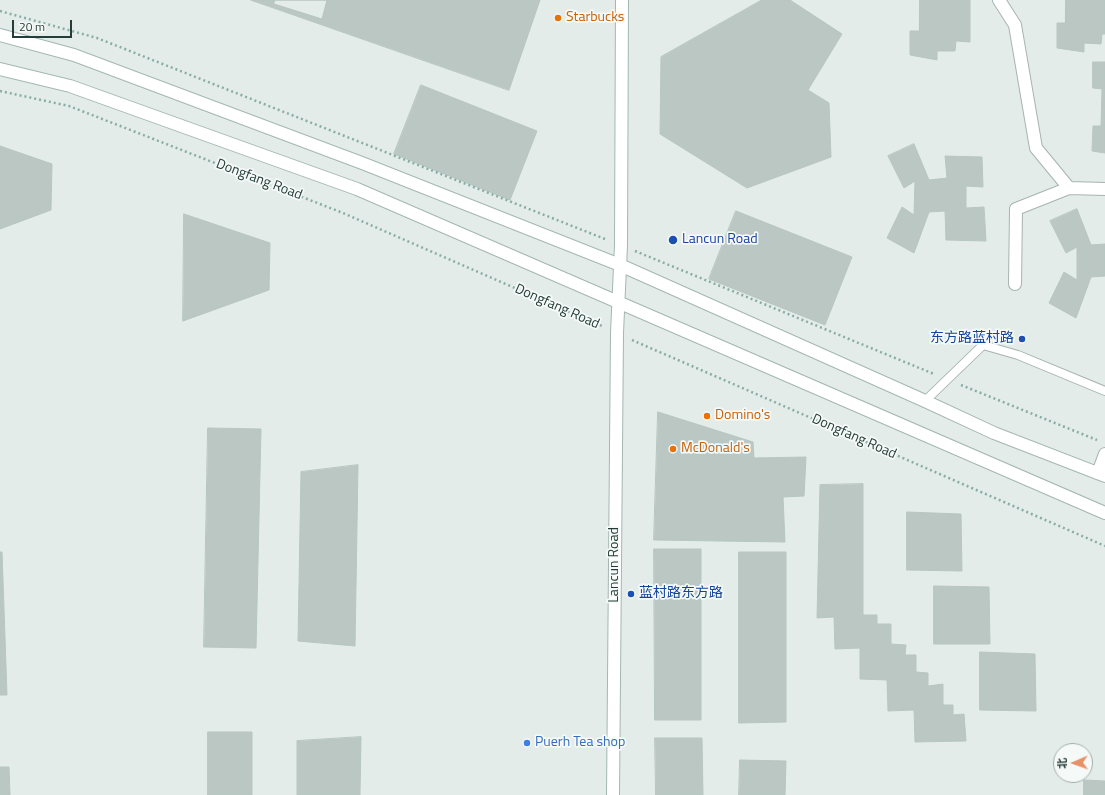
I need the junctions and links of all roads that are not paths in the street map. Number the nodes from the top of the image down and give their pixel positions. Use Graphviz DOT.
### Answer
graph roads {
  1 [pos="622,0"];
  2 [pos="999,0"];
  3 [pos="0,35"];
  4 [pos="0,69"];
  5 [pos="1069,188"];
  6 [pos="1105,188"];
  7 [pos="620,265"];
  8 [pos="1015,284"];
  9 [pos="618,302"];
  10 [pos="1105,391"];
  11 [pos="925,401"];
  12 [pos="1105,454"];
  13 [pos="1101,474"];
  14 [pos="1105,513"];
  15 [pos="613,795"];
  1 -- 7 [label="main road, Lancun Road"];
  2 -- 5 [label="main road"];
  3 -- 7 [label="main road"];
  4 -- 9 [label="main road, Dongfang Road"];
  5 -- 6 [label="main road"];
  5 -- 8 [label="main road"];
  7 -- 9 [label="main road, Lancun Road"];
  7 -- 11 [label="main road"];
  9 -- 14 [label="main road, Dongfang Road"];
  9 -- 15 [label="main road, Lancun Road"];
  10 -- 11 [label="lane"];
  11 -- 13 [label="main road"];
  12 -- 13 [label="main road"];
}
